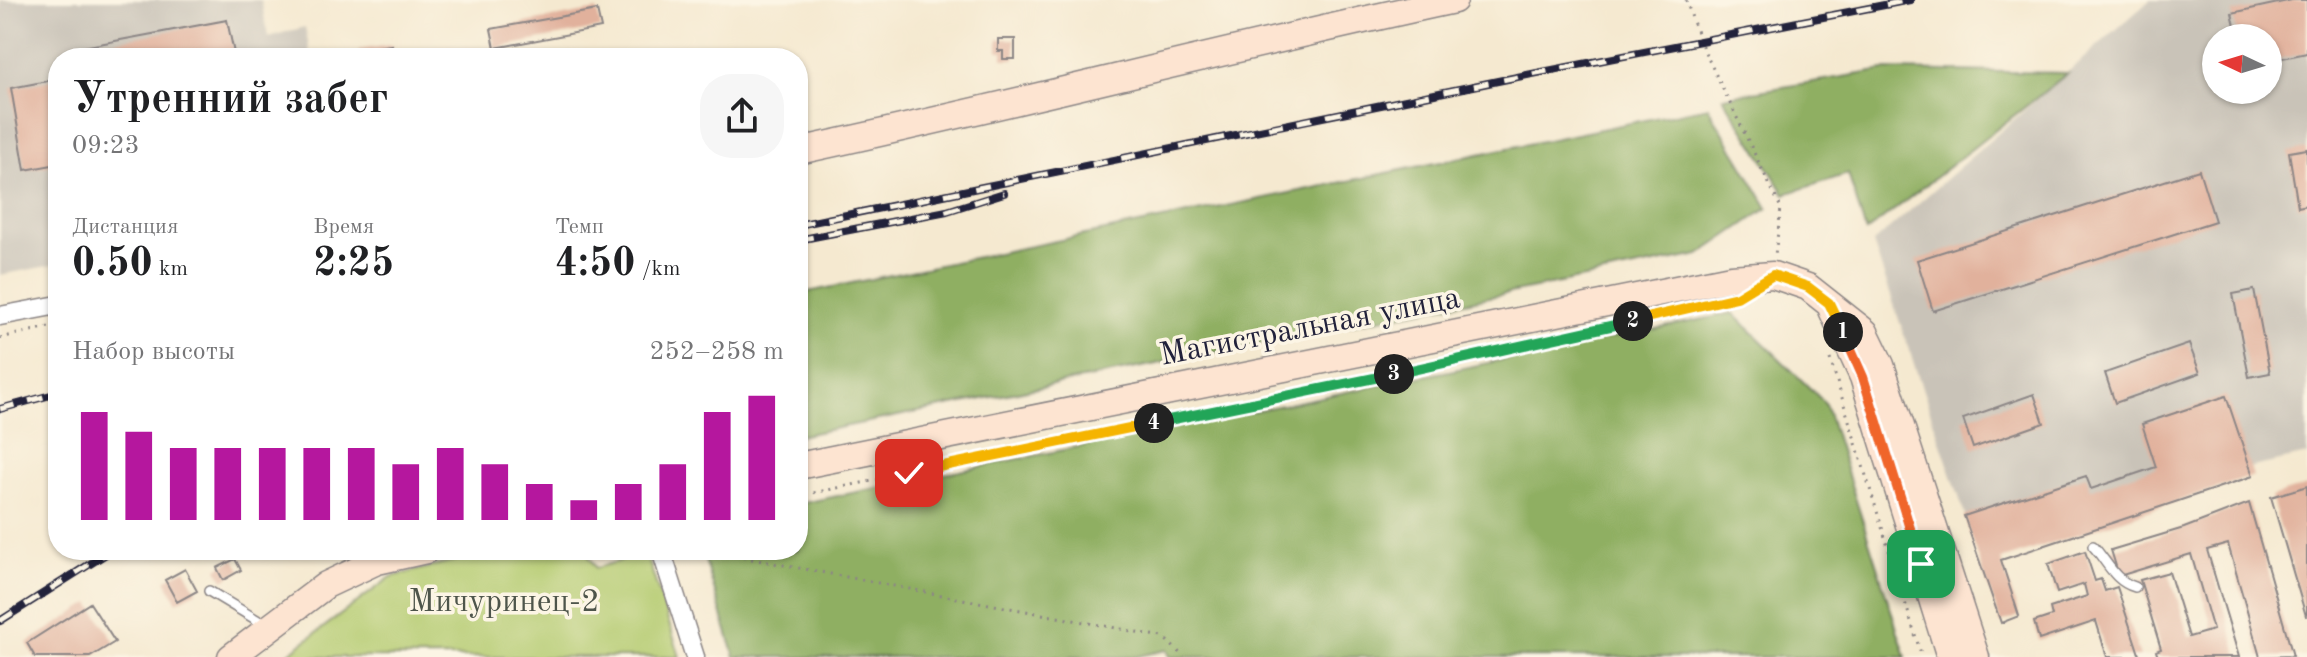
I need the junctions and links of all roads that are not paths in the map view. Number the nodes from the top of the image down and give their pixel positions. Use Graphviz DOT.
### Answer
graph roads {
  1 [pos="1454,0"];
  2 [pos="808,149"];
  3 [pos="1829,303"];
  4 [pos="48,307"];
  5 [pos="0,316"];
  6 [pos="808,464"];
  7 [pos="2093,546"];
  8 [pos="381,560"];
  9 [pos="664,560"];
  10 [pos="2135,587"];
  11 [pos="209,591"];
  12 [pos="270,627"];
  13 [pos="231,657"];
  14 [pos="695,657"];
  15 [pos="1950,657"];
  16 [pos="1976,657"];
  1 -- 2 [label="street"];
  3 -- 6 [label="street, Магистральная улица"];
  3 -- 15 [label="street"];
  3 -- 16 [label="street, Магистральная улица"];
  4 -- 5 [label="street"];
  7 -- 10 [label="lane"];
  8 -- 12 [label="street"];
  9 -- 14 [label="street"];
  11 -- 12 [label="lane"];
  12 -- 13 [label="street"];
}
